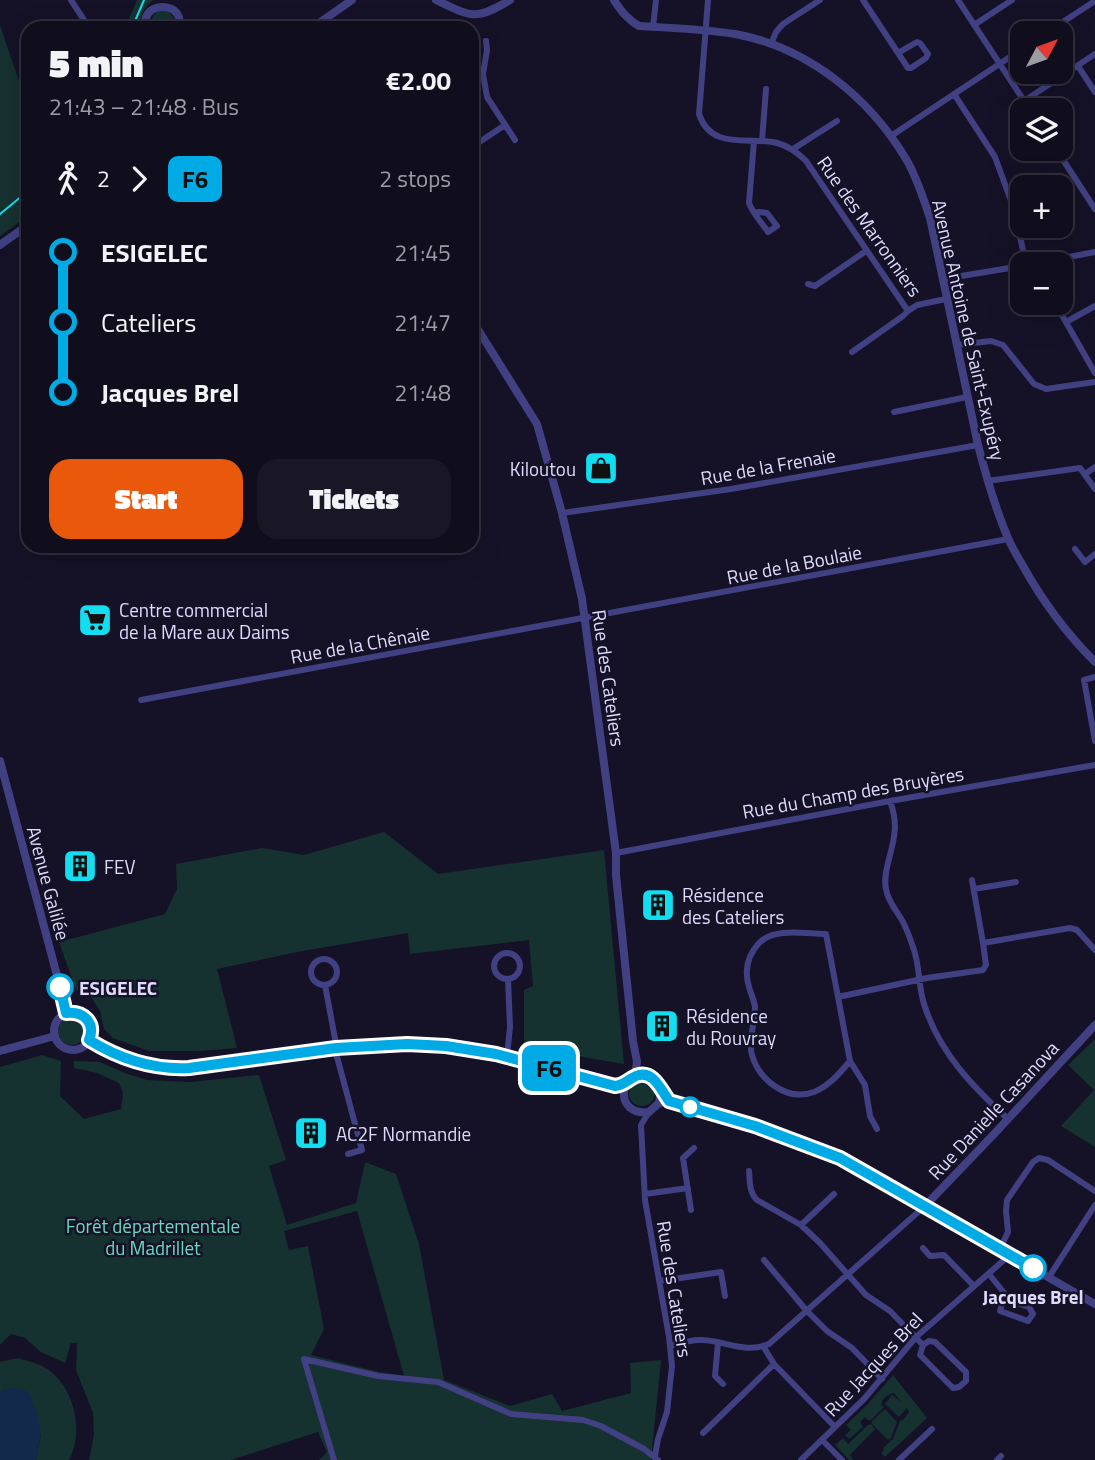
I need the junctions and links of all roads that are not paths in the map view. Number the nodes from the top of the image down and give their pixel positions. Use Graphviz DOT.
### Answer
graph roads {
  1 [pos="71,0"];
  2 [pos="352,0"];
  3 [pos="436,0"];
  4 [pos="510,0"];
  5 [pos="614,0"];
  6 [pos="656,0"];
  7 [pos="708,0"];
  8 [pos="820,0"];
  9 [pos="863,0"];
  10 [pos="957,0"];
  11 [pos="1012,0"];
  12 [pos="1095,1"];
  13 [pos="157,2"];
  14 [pos="169,2"];
  15 [pos="83,21"];
  16 [pos="145,21"];
  17 [pos="180,21"];
  18 [pos="322,21"];
  19 [pos="1064,21"];
  20 [pos="974,25"];
  21 [pos="653,26"];
  22 [pos="705,31"];
  23 [pos="486,41"];
  24 [pos="771,44"];
  25 [pos="898,54"];
  26 [pos="1095,54"];
  27 [pos="1010,57"];
  28 [pos="1000,64"];
  29 [pos="1078,66"];
  30 [pos="766,89"];
  31 [pos="1095,92"];
  32 [pos="954,94"];
  33 [pos="1022,98"];
  34 [pos="1029,98"];
  35 [pos="837,121"];
  36 [pos="505,125"];
  37 [pos="891,136"];
  38 [pos="515,140"];
  39 [pos="758,141"];
  40 [pos="479,142"];
  41 [pos="793,149"];
  42 [pos="1063,161"];
  43 [pos="1095,209"];
  44 [pos="755,214"];
  45 [pos="21,230"];
  46 [pos="0,245"];
  47 [pos="866,251"];
  48 [pos="1022,252"];
  49 [pos="1095,252"];
  50 [pos="1073,256"];
  51 [pos="1010,267"];
  52 [pos="943,279"];
  53 [pos="808,284"];
  54 [pos="946,299"];
  55 [pos="1095,306"];
  56 [pos="908,311"];
  57 [pos="1062,315"];
  58 [pos="1066,322"];
  59 [pos="479,331"];
  60 [pos="957,345"];
  61 [pos="852,352"];
  62 [pos="1095,373"];
  63 [pos="1095,382"];
  64 [pos="967,397"];
  65 [pos="894,412"];
  66 [pos="978,445"];
  67 [pos="1095,467"];
  68 [pos="1085,474"];
  69 [pos="987,481"];
  70 [pos="1095,489"];
  71 [pos="562,513"];
  72 [pos="1008,539"];
  73 [pos="1075,549"];
  74 [pos="1095,554"];
  75 [pos="585,618"];
  76 [pos="1094,659"];
  77 [pos="1095,677"];
  78 [pos="141,700"];
  79 [pos="1095,741"];
  80 [pos="0,761"];
  81 [pos="1095,765"];
  82 [pos="890,800"];
  83 [pos="616,853"];
  84 [pos="972,880"];
  85 [pos="1016,882"];
  86 [pos="974,889"];
  87 [pos="984,943"];
  88 [pos="1095,950"];
  89 [pos="508,979"];
  90 [pos="919,980"];
  91 [pos="325,985"];
  92 [pos="838,997"];
  93 [pos="66,1013"];
  94 [pos="1095,1025"];
  95 [pos="55,1036"];
  96 [pos="89,1040"];
  97 [pos="336,1048"];
  98 [pos="0,1051"];
  99 [pos="508,1056"];
  100 [pos="637,1062"];
  101 [pos="850,1062"];
  102 [pos="649,1076"];
  103 [pos="630,1080"];
  104 [pos="608,1084"];
  105 [pos="661,1090"];
  106 [pos="624,1095"];
  107 [pos="669,1101"];
  108 [pos="659,1103"];
  109 [pos="632,1110"];
  110 [pos="649,1112"];
  111 [pos="1008,1119"];
  112 [pos="641,1125"];
  113 [pos="877,1129"];
  114 [pos="694,1148"];
  115 [pos="348,1154"];
  116 [pos="750,1171"];
  117 [pos="688,1188"];
  118 [pos="1095,1191"];
  119 [pos="645,1194"];
  120 [pos="834,1194"];
  121 [pos="1095,1205"];
  122 [pos="925,1206"];
  123 [pos="691,1210"];
  124 [pos="800,1225"];
  125 [pos="923,1248"];
  126 [pos="1000,1249"];
  127 [pos="1009,1254"];
  128 [pos="764,1260"];
  129 [pos="847,1274"];
  130 [pos="989,1274"];
  131 [pos="1048,1278"];
  132 [pos="660,1281"];
  133 [pos="974,1286"];
  134 [pos="725,1296"];
  135 [pos="1004,1299"];
  136 [pos="1095,1304"];
  137 [pos="806,1311"];
  138 [pos="916,1337"];
  139 [pos="718,1343"];
  140 [pos="923,1345"];
  141 [pos="670,1346"];
  142 [pos="763,1346"];
  143 [pos="774,1364"];
  144 [pos="882,1379"];
  145 [pos="723,1384"];
  146 [pos="835,1427"];
  147 [pos="932,1429"];
  148 [pos="702,1433"];
  149 [pos="822,1440"];
  150 [pos="655,1459"];
  151 [pos="334,1460"];
  152 [pos="801,1460"];
  153 [pos="842,1460"];
  154 [pos="899,1460"];
  1 -- 15 [label="street"];
  2 -- 18 [label="street"];
  3 -- 4 [label="street"];
  5 -- 21 [label="street, Avenue Antoine de Saint-Exupéry"];
  6 -- 21 [label="street"];
  7 -- 22 [label="street"];
  8 -- 24 [label="street"];
  9 -- 25 [label="street"];
  10 -- 20 [label="street"];
  11 -- 20 [label="street"];
  12 -- 19 [label="street"];
  13 -- 14 [label="street"];
  13 -- 16 [label="street"];
  14 -- 17 [label="street"];
  20 -- 28 [label="street"];
  21 -- 22 [label="street, Avenue Antoine de Saint-Exupéry"];
  22 -- 24 [label="street, Avenue Antoine de Saint-Exupéry"];
  22 -- 39 [label="street, Rue des Marronniers"];
  23 -- 36 [label="street"];
  24 -- 37 [label="street, Avenue Antoine de Saint-Exupéry"];
  25 -- 25 [label="street"];
  26 -- 29 [label="street"];
  27 -- 28 [label="street"];
  28 -- 32 [label="street"];
  28 -- 33 [label="street"];
  29 -- 31 [label="street"];
  29 -- 34 [label="street"];
  30 -- 39 [label="street"];
  32 -- 37 [label="street"];
  32 -- 48 [label="street"];
  35 -- 41 [label="street"];
  36 -- 38 [label="street"];
  36 -- 40 [label="street"];
  37 -- 52 [label="street, Avenue Antoine de Saint-Exupéry"];
  39 -- 41 [label="street, Rue des Marronniers"];
  39 -- 44 [label="street"];
  41 -- 47 [label="street, Rue des Marronniers"];
  42 -- 43 [label="street"];
  45 -- 46 [label="street"];
  47 -- 53 [label="street"];
  47 -- 56 [label="street, Rue des Marronniers"];
  49 -- 50 [label="street"];
  51 -- 52 [label="street"];
  52 -- 54 [label="street, Avenue Antoine de Saint-Exupéry"];
  54 -- 56 [label="street, Rue des Marronniers"];
  54 -- 60 [label="street, Avenue Antoine de Saint-Exupéry"];
  55 -- 58 [label="street"];
  56 -- 61 [label="street"];
  57 -- 58 [label="street"];
  58 -- 62 [label="street"];
  59 -- 71 [label="street, Rue des Cateliers"];
  60 -- 63 [label="street"];
  60 -- 64 [label="street, Avenue Antoine de Saint-Exupéry"];
  64 -- 65 [label="street"];
  64 -- 66 [label="street, Avenue Antoine de Saint-Exupéry"];
  66 -- 69 [label="street, Avenue Antoine de Saint-Exupéry"];
  66 -- 71 [label="street, Rue de la Frenaie"];
  67 -- 68 [label="street"];
  68 -- 69 [label="street"];
  68 -- 70 [label="street"];
  69 -- 72 [label="street, Avenue Antoine de Saint-Exupéry"];
  71 -- 75 [label="street, Rue des Cateliers"];
  72 -- 75 [label="street, Rue de la Boulaie"];
  72 -- 76 [label="street, Avenue Antoine de Saint-Exupéry"];
  73 -- 74 [label="street"];
  75 -- 78 [label="street, Rue de la Chênaie"];
  75 -- 83 [label="street, Rue des Cateliers"];
  77 -- 79 [label="street"];
  80 -- 93 [label="street, Avenue Galilée"];
  81 -- 82 [label="street, Rue du Champ des Bruyères"];
  82 -- 83 [label="street, Rue du Champ des Bruyères"];
  82 -- 90 [label="street"];
  83 -- 100 [label="street, Rue des Cateliers"];
  84 -- 86 [label="street"];
  85 -- 86 [label="street"];
  86 -- 87 [label="street"];
  87 -- 88 [label="street"];
  87 -- 90 [label="street"];
  89 -- 89 [label="street"];
  89 -- 99 [label="street"];
  90 -- 92 [label="street"];
  90 -- 111 [label="street"];
  91 -- 91 [label="street"];
  91 -- 97 [label="street"];
  92 -- 101 [label="street"];
  92 -- 101 [label="street"];
  93 -- 95 [label="street"];
  93 -- 96 [label="street"];
  94 -- 111 [label="street, Rue Danielle Casanova"];
  95 -- 96 [label="street"];
  95 -- 98 [label="street"];
  96 -- 97 [label="street"];
  97 -- 99 [label="street"];
  97 -- 115 [label="street"];
  99 -- 104 [label="street"];
  100 -- 102 [label="street"];
  100 -- 103 [label="street, Rue des Cateliers"];
  101 -- 113 [label="street"];
  102 -- 103 [label="street"];
  102 -- 105 [label="street"];
  103 -- 104 [label="street"];
  103 -- 106 [label="street"];
  104 -- 106 [label="street"];
  105 -- 107 [label="street"];
  105 -- 108 [label="street"];
  106 -- 109 [label="street"];
  107 -- 108 [label="street"];
  107 -- 122 [label="street"];
  108 -- 110 [label="street"];
  109 -- 110 [label="street"];
  109 -- 112 [label="street, Rue des Cateliers"];
  110 -- 112 [label="street"];
  111 -- 122 [label="street, Rue Danielle Casanova"];
  112 -- 119 [label="street, Rue des Cateliers"];
  114 -- 117 [label="street"];
  116 -- 124 [label="street"];
  117 -- 119 [label="street"];
  117 -- 123 [label="street"];
  118 -- 126 [label="street"];
  119 -- 132 [label="street, Rue des Cateliers"];
  120 -- 124 [label="street"];
  121 -- 131 [label="street"];
  122 -- 126 [label="street"];
  122 -- 129 [label="street, Rue Danielle Casanova"];
  124 -- 129 [label="street"];
  125 -- 133 [label="street"];
  126 -- 127 [label="street"];
  127 -- 130 [label="street, Rue Jacques Brel"];
  127 -- 131 [label="street"];
  128 -- 137 [label="street"];
  129 -- 137 [label="street, Rue Danielle Casanova"];
  129 -- 138 [label="street"];
  130 -- 133 [label="street, Rue Jacques Brel"];
  130 -- 135 [label="street"];
  131 -- 136 [label="street"];
  132 -- 134 [label="street"];
  132 -- 141 [label="street, Rue des Cateliers"];
  133 -- 138 [label="street, Rue Jacques Brel"];
  135 -- 135 [label="street"];
  137 -- 142 [label="street, Rue Danielle Casanova"];
  137 -- 144 [label="street"];
  138 -- 140 [label="street"];
  138 -- 144 [label="street, Rue Jacques Brel"];
  139 -- 141 [label="street"];
  139 -- 142 [label="street"];
  139 -- 145 [label="street"];
  140 -- 140 [label="street"];
  141 -- 150 [label="street, Rue des Cateliers"];
  142 -- 143 [label="street"];
  143 -- 146 [label="street"];
  143 -- 148 [label="street"];
  144 -- 146 [label="street, Rue Jacques Brel"];
  146 -- 149 [label="street, Rue Jacques Brel"];
  147 -- 154 [label="street"];
  149 -- 152 [label="street, Rue Jacques Brel"];
  149 -- 153 [label="street"];
  150 -- 151 [label="street"];
}
